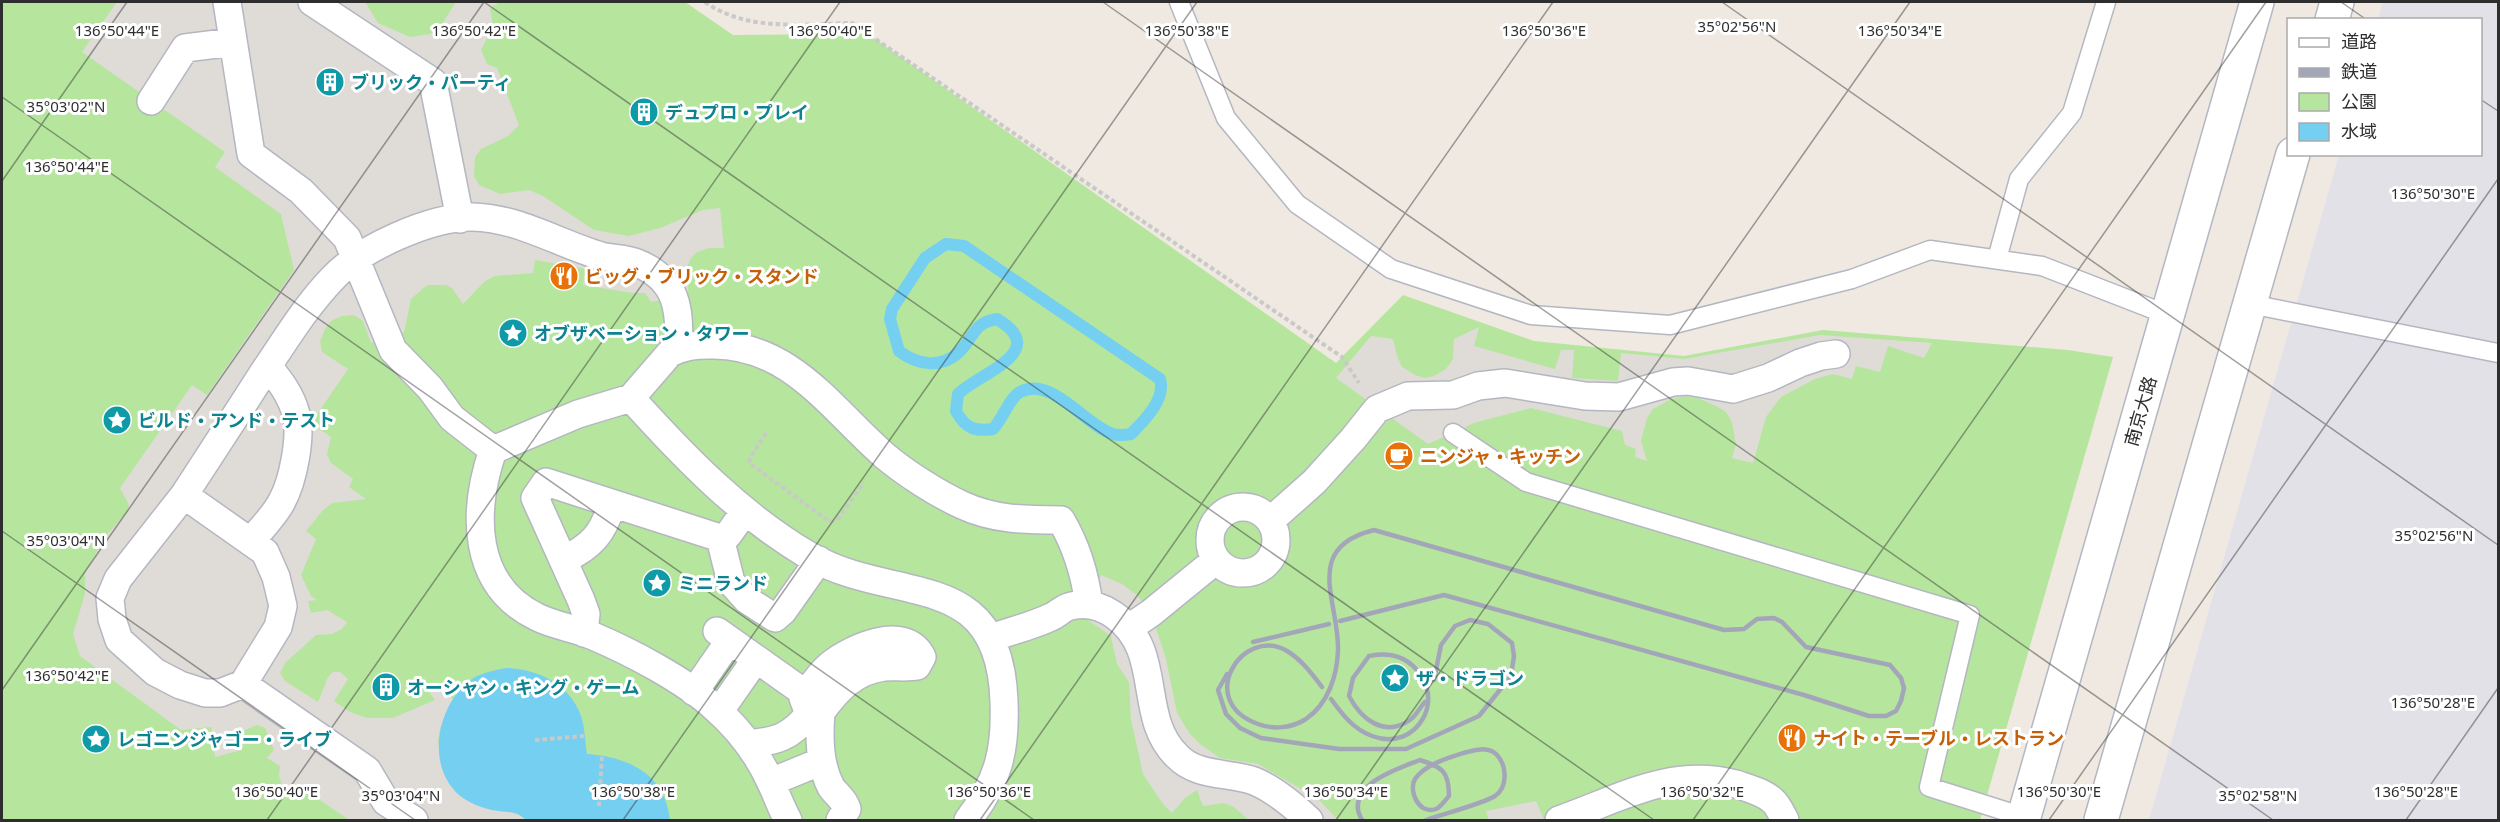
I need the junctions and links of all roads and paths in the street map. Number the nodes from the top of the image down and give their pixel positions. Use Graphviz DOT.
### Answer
graph roads {
  1 [pos="227,2"];
  2 [pos="312,2"];
  3 [pos="705,2"];
  4 [pos="1179,2"];
  5 [pos="2106,2"];
  6 [pos="2257,2"];
  7 [pos="2337,2"];
  8 [pos="2333,18"];
  9 [pos="233,42"];
  10 [pos="150,100"];
  11 [pos="2292,156"];
  12 [pos="460,219"];
  13 [pos="357,259"];
  14 [pos="1997,259"];
  15 [pos="2250,304"];
  16 [pos="2168,315"];
  17 [pos="678,348"];
  18 [pos="2499,353"];
  19 [pos="1836,354"];
  20 [pos="268,366"];
  21 [pos="631,398"];
  22 [pos="1377,409"];
  23 [pos="766,433"];
  24 [pos="1453,433"];
  25 [pos="493,450"];
  26 [pos="883,454"];
  27 [pos="184,495"];
  28 [pos="612,504"];
  29 [pos="745,511"];
  30 [pos="1270,521"];
  31 [pos="720,538"];
  32 [pos="251,541"];
  33 [pos="563,560"];
  34 [pos="819,560"];
  35 [pos="1216,560"];
  36 [pos="1089,605"];
  37 [pos="1129,628"];
  38 [pos="584,633"];
  39 [pos="991,638"];
  40 [pos="756,658"];
  41 [pos="243,684"];
  42 [pos="694,692"];
  43 [pos="812,707"];
  44 [pos="719,712"];
  45 [pos="584,736"];
  46 [pos="535,740"];
  47 [pos="748,744"];
  48 [pos="602,754"];
  49 [pos="822,761"];
  50 [pos="771,782"];
  51 [pos="599,806"];
  52 [pos="2024,819"];
  53 [pos="414,820"];
  54 [pos="788,820"];
  55 [pos="840,820"];
  56 [pos="968,820"];
  57 [pos="1310,820"];
  58 [pos="1559,820"];
  59 [pos="1785,820"];
  60 [pos="2101,820"];
  1 -- 9 [label="street"];
  2 -- 12 [label="street"];
  3 -- 22 [label="path"];
  4 -- 14 [label="lane"];
  5 -- 14 [label="lane"];
  6 -- 16 [label="street, 南京大路"];
  7 -- 8 [label="street"];
  9 -- 10 [label="street"];
  9 -- 13 [label="street"];
  11 -- 15 [label="street"];
  12 -- 13 [label="street"];
  12 -- 17 [label="street"];
  13 -- 20 [label="street"];
  13 -- 25 [label="street"];
  14 -- 16 [label="lane"];
  15 -- 18 [label="lane"];
  15 -- 60 [label="street"];
  16 -- 52 [label="street, 南京大路"];
  17 -- 21 [label="street"];
  17 -- 26 [label="street"];
  19 -- 22 [label="street"];
  20 -- 27 [label="street"];
  20 -- 32 [label="street"];
  21 -- 25 [label="street"];
  21 -- 29 [label="street"];
  22 -- 30 [label="street"];
  23 -- 26 [label="path"];
  24 -- 52 [label="lane"];
  25 -- 38 [label="street"];
  26 -- 36 [label="street"];
  27 -- 32 [label="street"];
  27 -- 41 [label="street"];
  28 -- 31 [label="street"];
  28 -- 33 [label="street"];
  28 -- 33 [label="street"];
  29 -- 31 [label="street"];
  29 -- 34 [label="street"];
  30 -- 35 [label="street"];
  30 -- 35 [label="street"];
  31 -- 34 [label="street"];
  32 -- 41 [label="street"];
  33 -- 38 [label="street"];
  34 -- 39 [label="street"];
  35 -- 37 [label="street"];
  36 -- 37 [label="street"];
  36 -- 39 [label="street"];
  37 -- 57 [label="street"];
  38 -- 42 [label="street"];
  39 -- 56 [label="street"];
  40 -- 42 [label="street"];
  40 -- 43 [label="street"];
  40 -- 44 [label="street"];
  41 -- 53 [label="street"];
  42 -- 44 [label="street"];
  43 -- 47 [label="street"];
  43 -- 49 [label="street"];
  44 -- 47 [label="street"];
  45 -- 46 [label="path"];
  47 -- 50 [label="street"];
  48 -- 51 [label="path"];
  49 -- 50 [label="street"];
  49 -- 55 [label="street"];
  50 -- 54 [label="street"];
  58 -- 59 [label="street"];
}
